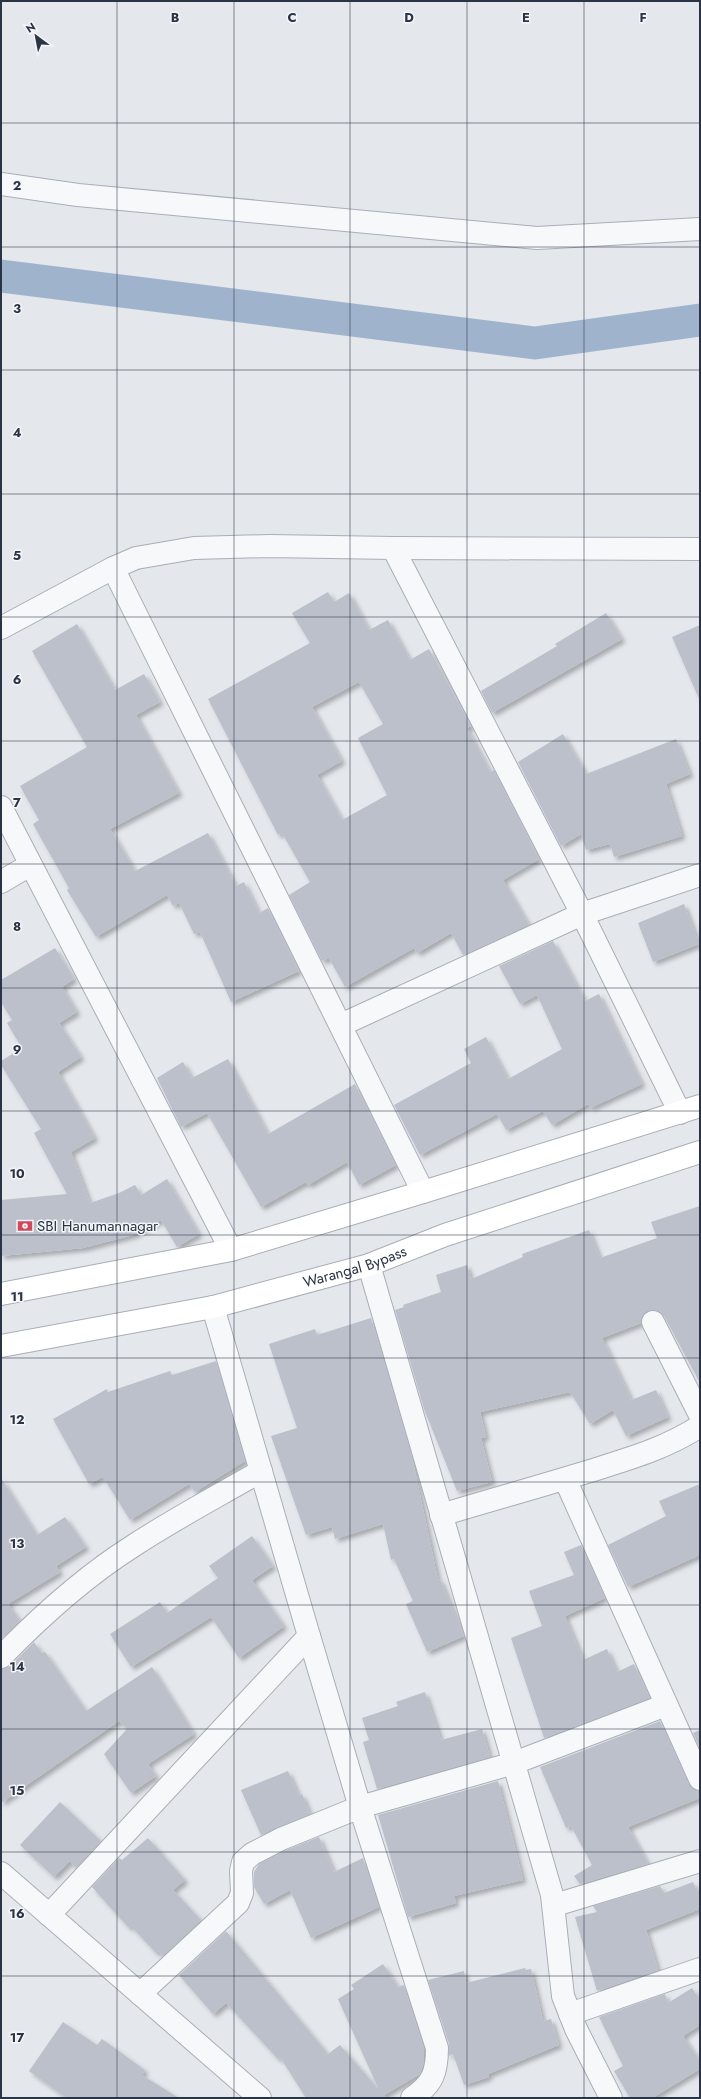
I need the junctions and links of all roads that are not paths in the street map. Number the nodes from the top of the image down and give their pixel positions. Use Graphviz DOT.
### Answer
graph roads {
  1 [pos="1,184"];
  2 [pos="700,229"];
  3 [pos="393,548"];
  4 [pos="700,549"];
  5 [pos="113,568"];
  6 [pos="1,628"];
  7 [pos="1,807"];
  8 [pos="30,865"];
  9 [pos="700,875"];
  10 [pos="1,882"];
  11 [pos="582,914"];
  12 [pos="341,1025"];
  13 [pos="700,1106"];
  14 [pos="680,1113"];
  15 [pos="700,1152"];
  16 [pos="424,1192"];
  17 [pos="231,1250"];
  18 [pos="369,1265"];
  19 [pos="1,1294"];
  20 [pos="213,1307"];
  21 [pos="653,1322"];
  22 [pos="1,1346"];
  23 [pos="700,1415"];
  24 [pos="700,1426"];
  25 [pos="261,1471"];
  26 [pos="566,1479"];
  27 [pos="441,1515"];
  28 [pos="309,1636"];
  29 [pos="1,1657"];
  30 [pos="666,1705"];
  31 [pos="514,1763"];
  32 [pos="700,1779"];
  33 [pos="360,1807"];
  34 [pos="700,1861"];
  35 [pos="1,1874"];
  36 [pos="554,1905"];
  37 [pos="48,1915"];
  38 [pos="700,1970"];
  39 [pos="140,1994"];
  40 [pos="570,2014"];
  41 [pos="260,2098"];
  42 [pos="412,2098"];
  43 [pos="611,2098"];
  1 -- 2 [label="street"];
  3 -- 4 [label="street"];
  3 -- 5 [label="street"];
  3 -- 11 [label="street"];
  5 -- 6 [label="street"];
  5 -- 12 [label="street"];
  7 -- 8 [label="street"];
  8 -- 10 [label="street"];
  8 -- 17 [label="street"];
  9 -- 11 [label="street"];
  11 -- 12 [label="street"];
  11 -- 14 [label="street"];
  12 -- 16 [label="street"];
  13 -- 14 [label="main road"];
  14 -- 16 [label="main road"];
  15 -- 18 [label="main road, Warangal Bypass"];
  16 -- 17 [label="main road"];
  17 -- 19 [label="main road"];
  18 -- 20 [label="main road, Warangal Bypass"];
  18 -- 27 [label="street"];
  20 -- 22 [label="main road, Warangal Bypass"];
  20 -- 25 [label="street"];
  21 -- 23 [label="street"];
  24 -- 26 [label="street"];
  25 -- 28 [label="street"];
  25 -- 29 [label="street"];
  26 -- 27 [label="street"];
  26 -- 30 [label="street"];
  27 -- 31 [label="street"];
  28 -- 33 [label="street"];
  28 -- 37 [label="street"];
  30 -- 31 [label="street"];
  30 -- 32 [label="street"];
  31 -- 33 [label="street"];
  31 -- 36 [label="street"];
  33 -- 39 [label="street"];
  33 -- 42 [label="street"];
  34 -- 36 [label="street"];
  35 -- 37 [label="street"];
  36 -- 40 [label="street"];
  37 -- 39 [label="street"];
  38 -- 40 [label="street"];
  39 -- 41 [label="street"];
  40 -- 43 [label="street"];
}
